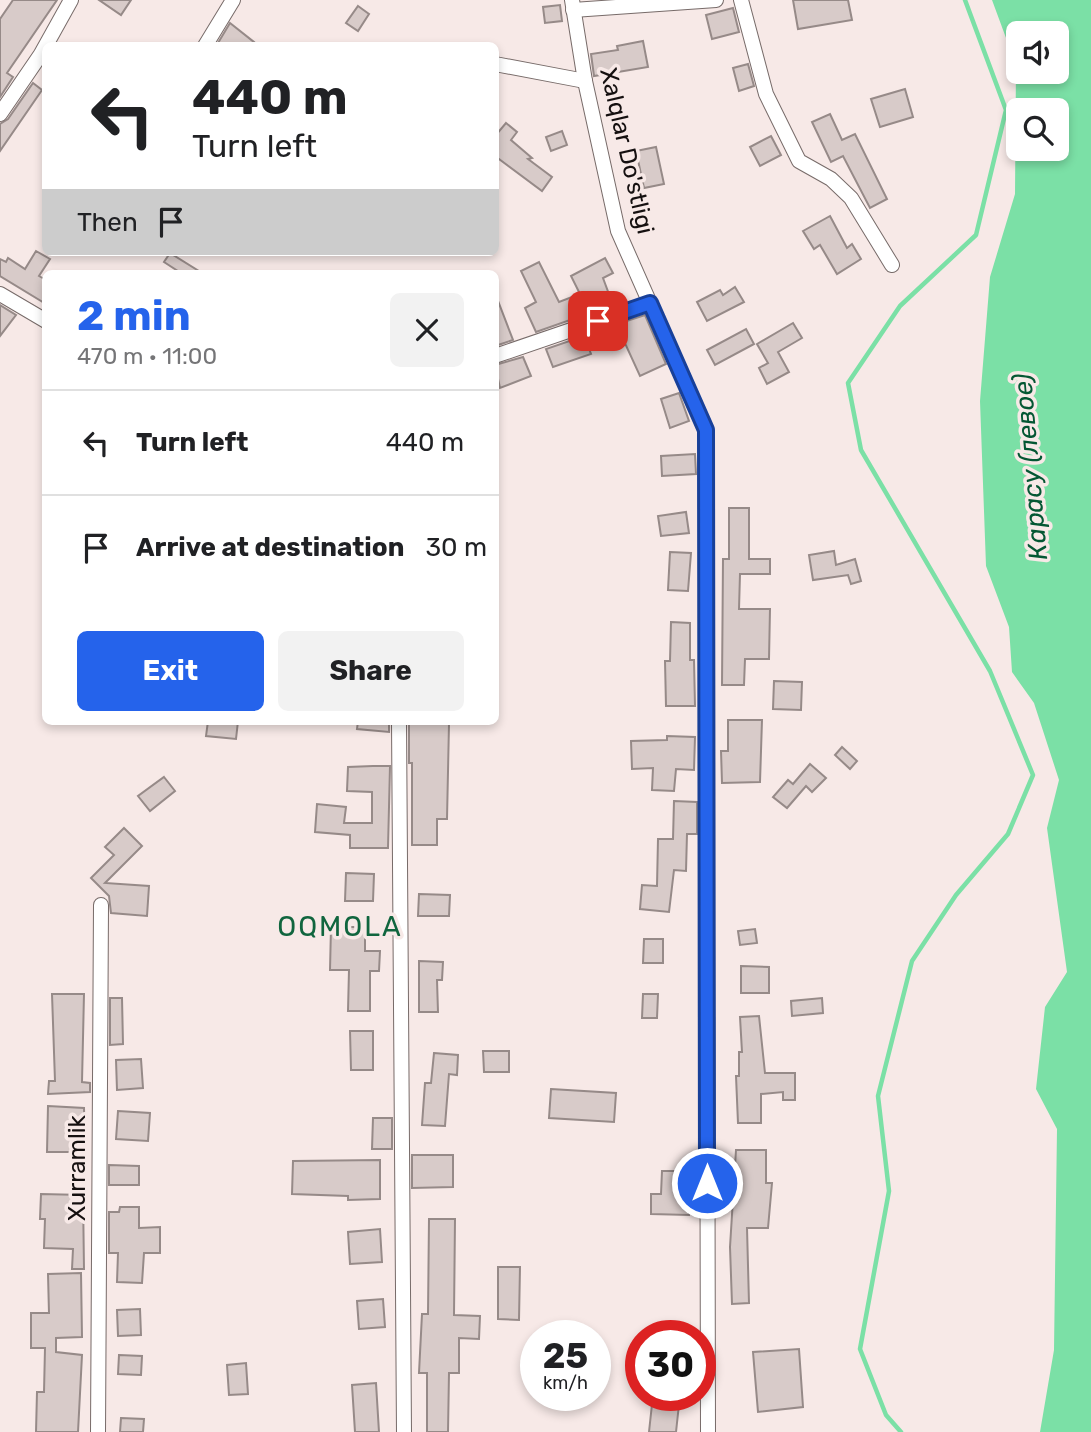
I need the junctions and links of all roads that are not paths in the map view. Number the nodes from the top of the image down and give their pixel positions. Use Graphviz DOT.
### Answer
graph roads {
  1 [pos="71,0"];
  2 [pos="233,0"];
  3 [pos="716,0"];
  4 [pos="741,0"];
  5 [pos="573,5"];
  6 [pos="48,42"];
  7 [pos="207,42"];
  8 [pos="42,52"];
  9 [pos="499,65"];
  10 [pos="585,81"];
  11 [pos="0,114"];
  12 [pos="892,265"];
  13 [pos="0,294"];
  14 [pos="650,303"];
  15 [pos="42,319"];
  16 [pos="499,355"];
  17 [pos="399,725"];
  18 [pos="101,905"];
  19 [pos="98,1432"];
  20 [pos="404,1432"];
  21 [pos="708,1432"];
  1 -- 6 [label="street"];
  2 -- 7 [label="street"];
  3 -- 5 [label="street"];
  4 -- 12 [label="street"];
  5 -- 10 [label="street, Xalqlar Do'stligi"];
  8 -- 11 [label="street"];
  9 -- 10 [label="street"];
  10 -- 14 [label="street, Xalqlar Do'stligi"];
  13 -- 15 [label="street"];
  14 -- 16 [label="street"];
  14 -- 21 [label="street, Xalqlar Do'stligi"];
  17 -- 20 [label="street"];
  18 -- 19 [label="street, Xurramlik"];
}
